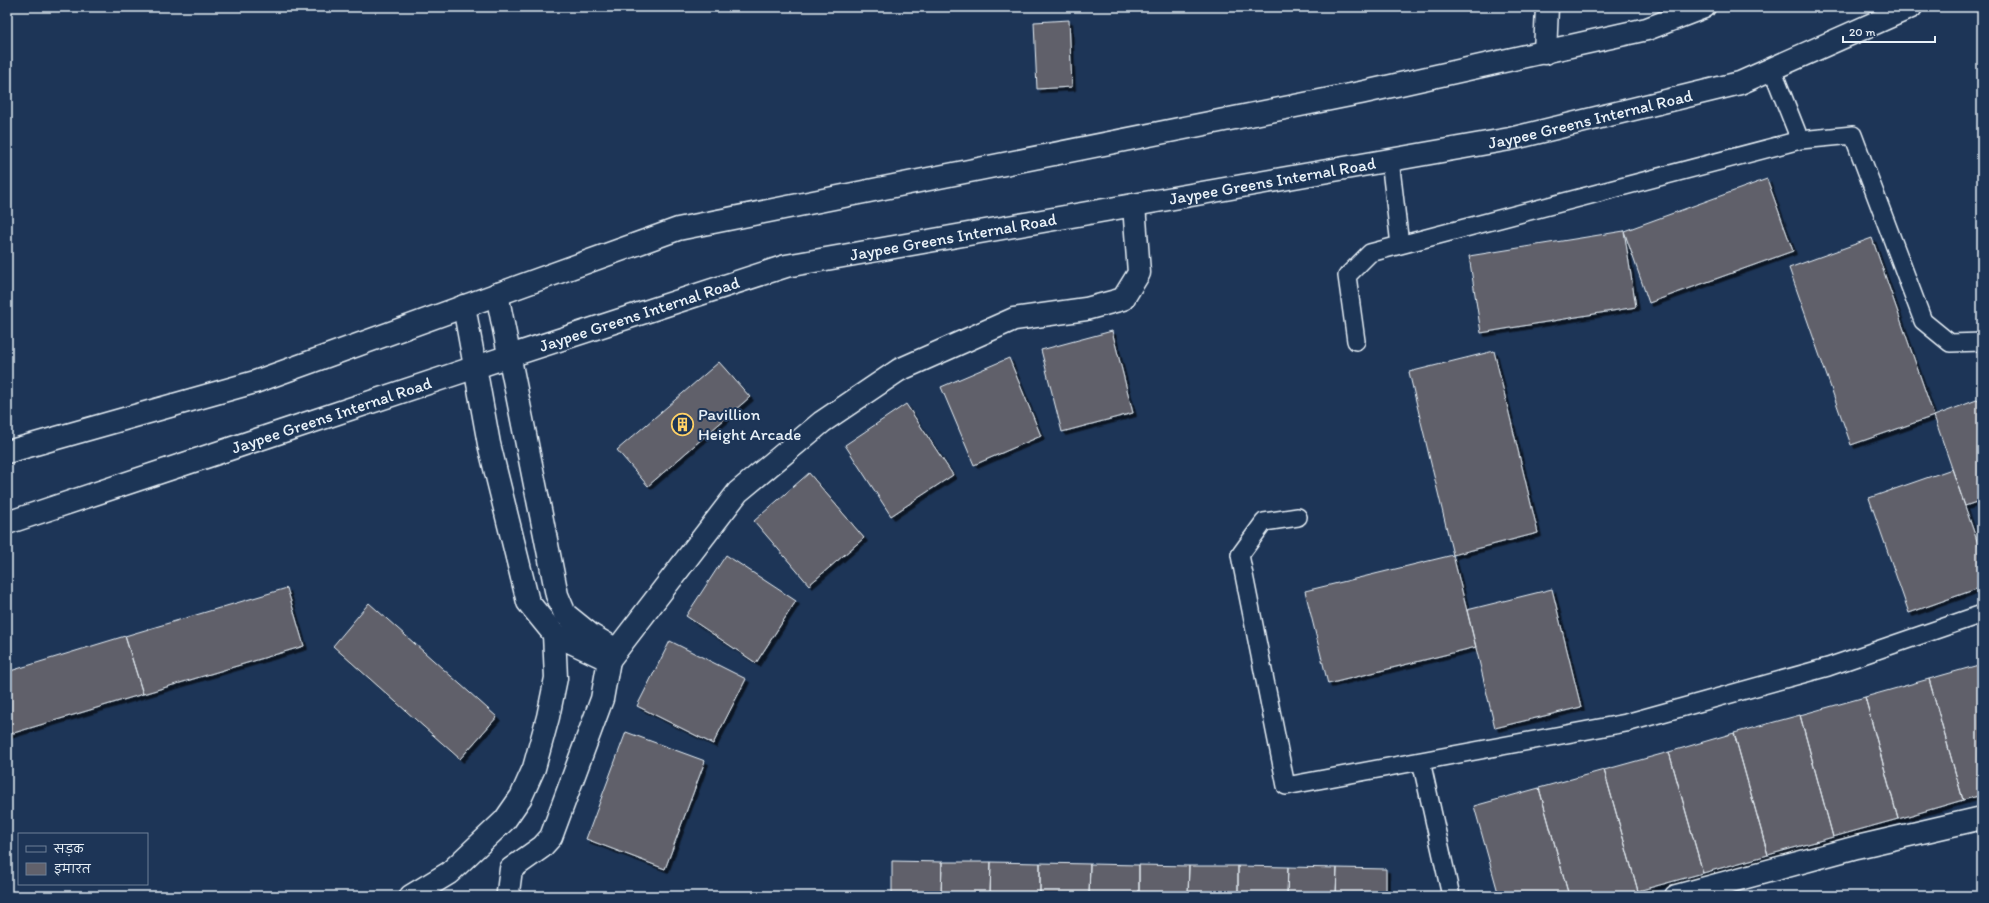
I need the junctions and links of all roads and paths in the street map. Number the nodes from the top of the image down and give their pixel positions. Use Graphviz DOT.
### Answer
graph roads {
  1 [pos="1547,7"];
  2 [pos="1704,7"];
  3 [pos="1911,7"];
  4 [pos="1545,52"];
  5 [pos="1772,69"];
  6 [pos="1800,140"];
  7 [pos="1390,160"];
  8 [pos="1134,205"];
  9 [pos="1400,245"];
  10 [pos="497,294"];
  11 [pos="464,306"];
  12 [pos="1356,341"];
  13 [pos="1982,342"];
  14 [pos="509,356"];
  15 [pos="476,367"];
  16 [pos="7,452"];
  17 [pos="1298,517"];
  18 [pos="7,523"];
  19 [pos="1982,614"];
  20 [pos="554,634"];
  21 [pos="612,655"];
  22 [pos="1421,761"];
  23 [pos="1982,818"];
  24 [pos="411,896"];
  25 [pos="510,896"];
  26 [pos="1451,896"];
  27 [pos="1676,896"];
  1 -- 4 [label="street"];
  2 -- 4 [label="street"];
  3 -- 5 [label="street, Jaypee Greens Internal Road"];
  4 -- 10 [label="street"];
  5 -- 6 [label="lane"];
  5 -- 7 [label="street, Jaypee Greens Internal Road"];
  6 -- 9 [label="lane"];
  6 -- 13 [label="lane"];
  7 -- 8 [label="street, Jaypee Greens Internal Road"];
  7 -- 9 [label="lane"];
  8 -- 14 [label="street, Jaypee Greens Internal Road"];
  8 -- 21 [label="street"];
  9 -- 12 [label="lane"];
  10 -- 11 [label="street"];
  10 -- 14 [label="street"];
  11 -- 15 [label="street"];
  11 -- 16 [label="street"];
  14 -- 15 [label="street, Jaypee Greens Internal Road"];
  14 -- 21 [label="street"];
  15 -- 18 [label="street, Jaypee Greens Internal Road"];
  15 -- 20 [label="street"];
  17 -- 22 [label="lane"];
  19 -- 22 [label="lane"];
  20 -- 21 [label="street"];
  20 -- 24 [label="street"];
  21 -- 25 [label="street"];
  22 -- 26 [label="lane"];
  23 -- 27 [label="street"];
}
